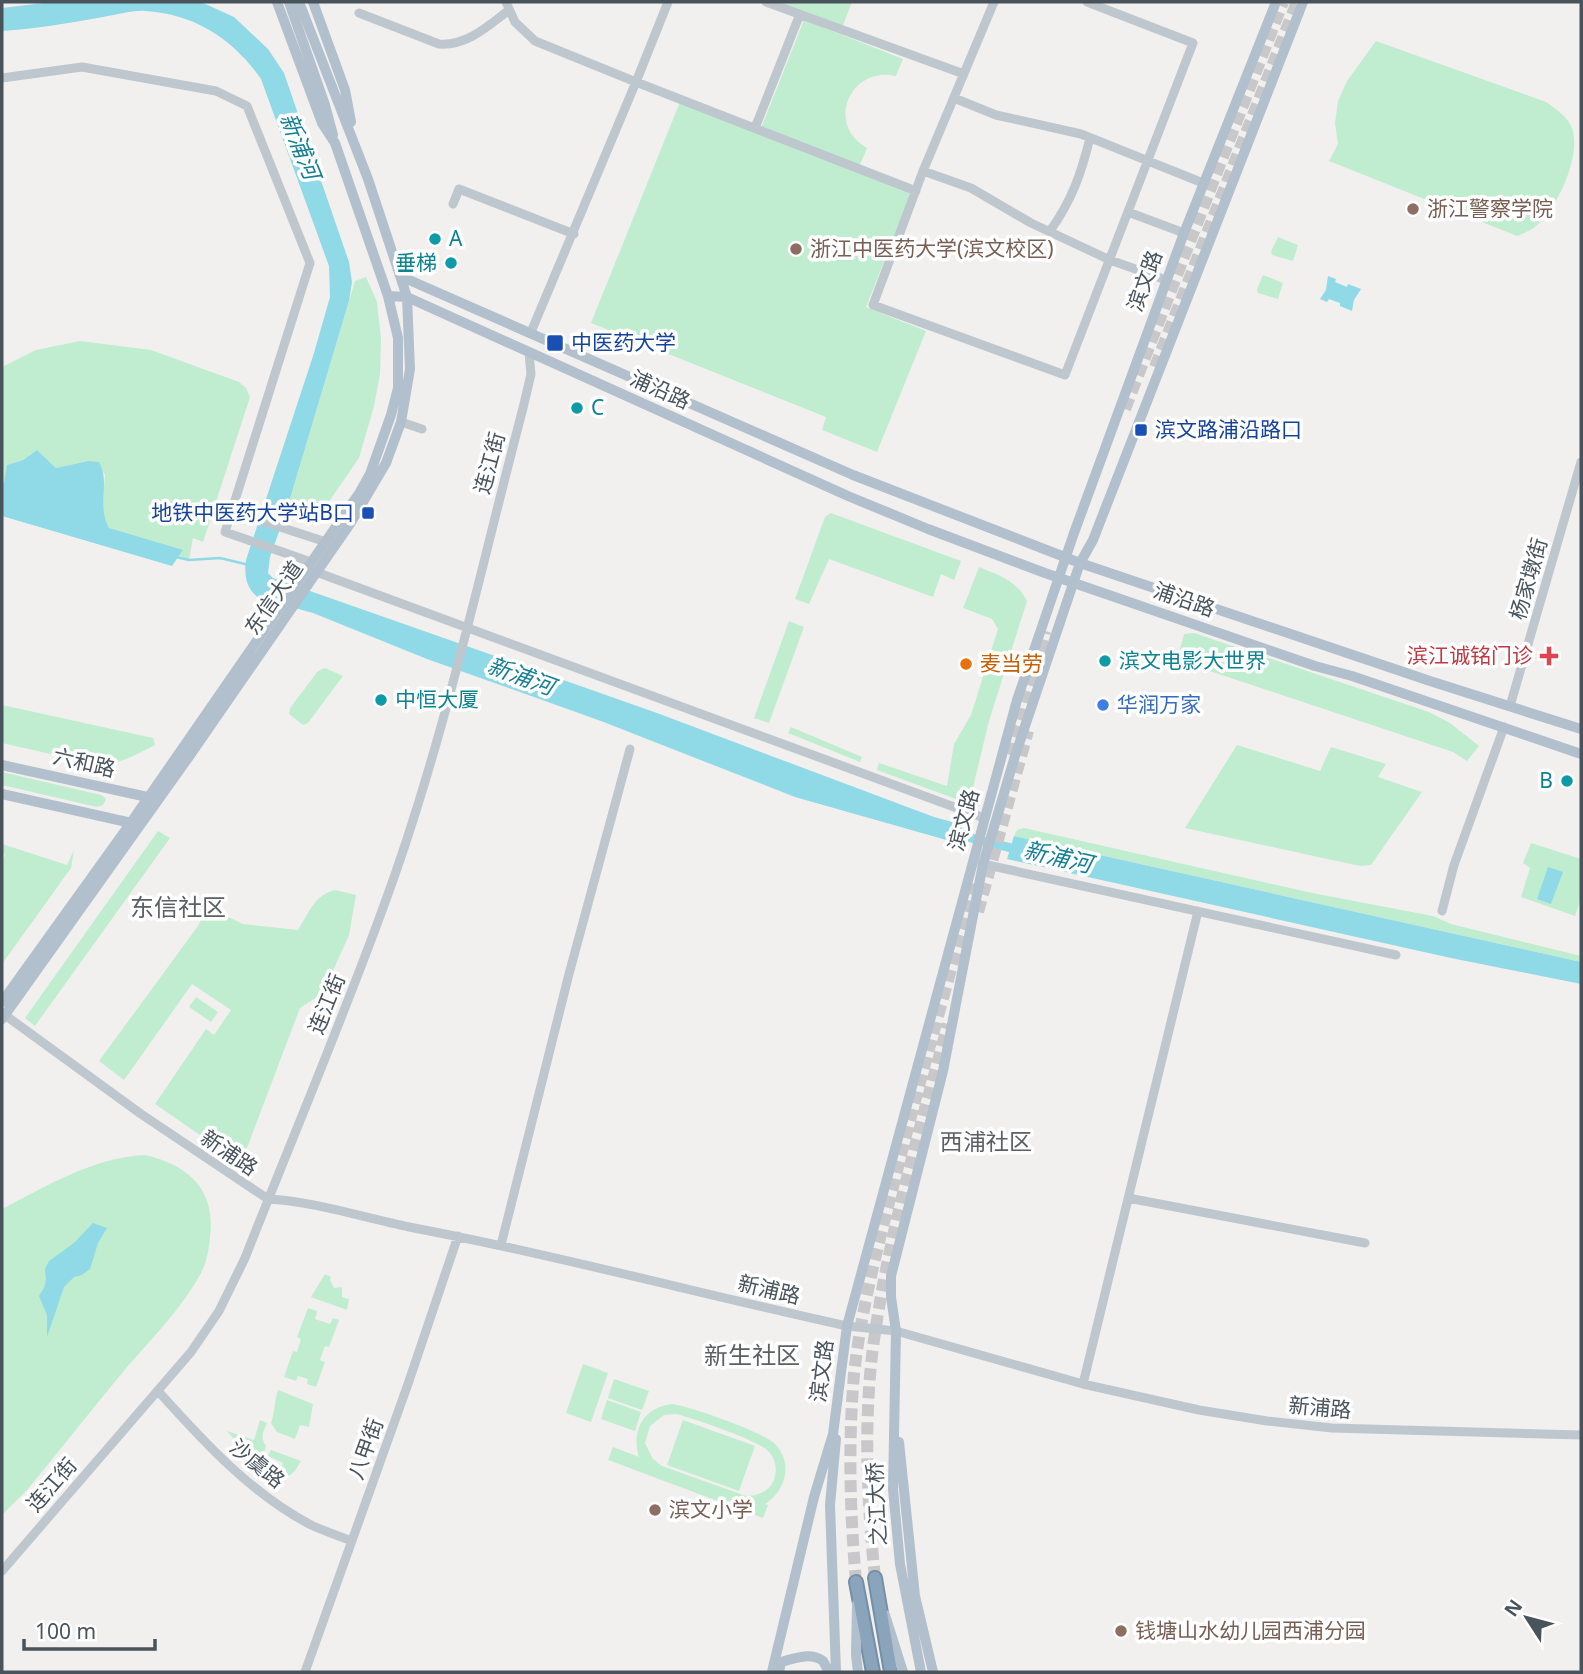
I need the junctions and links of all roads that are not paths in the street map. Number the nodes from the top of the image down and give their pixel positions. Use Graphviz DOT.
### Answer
graph roads {
  1 [pos="277,2"];
  2 [pos="289,2"];
  3 [pos="299,2"];
  4 [pos="313,2"];
  5 [pos="668,2"];
  6 [pos="766,2"];
  7 [pos="994,2"];
  8 [pos="1087,2"];
  9 [pos="1276,2"];
  10 [pos="1303,2"];
  11 [pos="507,6"];
  12 [pos="359,13"];
  13 [pos="800,14"];
  14 [pos="964,74"];
  15 [pos="2,78"];
  16 [pos="636,82"];
  17 [pos="954,98"];
  18 [pos="755,128"];
  19 [pos="1090,138"];
  20 [pos="335,143"];
  21 [pos="356,149"];
  22 [pos="1148,161"];
  23 [pos="923,171"];
  24 [pos="1203,183"];
  25 [pos="916,191"];
  26 [pos="453,204"];
  27 [pos="1128,212"];
  28 [pos="1050,231"];
  29 [pos="1184,233"];
  30 [pos="573,234"];
  31 [pos="1110,260"];
  32 [pos="400,275"];
  33 [pos="1166,280"];
  34 [pos="388,296"];
  35 [pos="407,297"];
  36 [pos="531,332"];
  37 [pos="529,353"];
  38 [pos="549,362"];
  39 [pos="531,374"];
  40 [pos="401,422"];
  41 [pos="422,429"];
  42 [pos="1581,462"];
  43 [pos="232,511"];
  44 [pos="326,542"];
  45 [pos="1066,557"];
  46 [pos="1080,563"];
  47 [pos="314,567"];
  48 [pos="1059,578"];
  49 [pos="1074,582"];
  50 [pos="303,583"];
  51 [pos="465,631"];
  52 [pos="1510,706"];
  53 [pos="1504,727"];
  54 [pos="1581,730"];
  55 [pos="630,749"];
  56 [pos="1581,754"];
  57 [pos="2,765"];
  58 [pos="2,794"];
  59 [pos="153,799"];
  60 [pos="984,818"];
  61 [pos="135,824"];
  62 [pos="978,862"];
  63 [pos="1198,911"];
  64 [pos="1442,911"];
  65 [pos="1396,955"];
  66 [pos="2,1002"];
  67 [pos="3,1017"];
  68 [pos="1128,1198"];
  69 [pos="268,1199"];
  70 [pos="458,1236"];
  71 [pos="1365,1243"];
  72 [pos="501,1245"];
  73 [pos="847,1326"];
  74 [pos="896,1331"];
  75 [pos="841,1384"];
  76 [pos="1083,1384"];
  77 [pos="894,1390"];
  78 [pos="158,1391"];
  79 [pos="1581,1435"];
  80 [pos="352,1541"];
  81 [pos="2,1570"];
  82 [pos="875,1578"];
  83 [pos="856,1588"];
  84 [pos="305,1672"];
  85 [pos="772,1672"];
  86 [pos="779,1672"];
  87 [pos="829,1672"];
  88 [pos="835,1672"];
  89 [pos="858,1672"];
  90 [pos="873,1672"];
  91 [pos="891,1672"];
  92 [pos="903,1672"];
  93 [pos="920,1672"];
  94 [pos="933,1672"];
  1 -- 20 [label="main road, 东信大道"];
  2 -- 20 [label="main road, 东信大道"];
  3 -- 21 [label="main road, 东信大道"];
  4 -- 21 [label="main road, 东信大道"];
  5 -- 16 [label="street"];
  6 -- 13 [label="street"];
  7 -- 14 [label="street"];
  8 -- 22 [label="street"];
  9 -- 24 [label="main road, 滨文路"];
  10 -- 46 [label="main road, 滨文路"];
  11 -- 12 [label="street"];
  11 -- 16 [label="street"];
  13 -- 14 [label="street"];
  13 -- 18 [label="street"];
  14 -- 17 [label="street"];
  15 -- 43 [label="street"];
  16 -- 18 [label="street"];
  16 -- 30 [label="street"];
  17 -- 19 [label="street"];
  17 -- 23 [label="street"];
  18 -- 25 [label="street"];
  19 -- 22 [label="street"];
  19 -- 28 [label="street"];
  20 -- 34 [label="main road, 东信大道"];
  21 -- 32 [label="main road, 东信大道"];
  22 -- 24 [label="street"];
  22 -- 27 [label="street"];
  23 -- 25 [label="street"];
  23 -- 28 [label="street"];
  24 -- 29 [label="main road, 滨文路"];
  25 -- 31 [label="street"];
  26 -- 30 [label="street"];
  27 -- 29 [label="street"];
  27 -- 31 [label="street"];
  28 -- 31 [label="street"];
  29 -- 33 [label="main road, 滨文路"];
  30 -- 36 [label="street"];
  31 -- 33 [label="street"];
  32 -- 34 [label="main road"];
  32 -- 35 [label="main road, 东信大道"];
  32 -- 36 [label="main road, 浦沿路"];
  33 -- 45 [label="main road, 滨文路"];
  34 -- 35 [label="main road, 浦沿路"];
  34 -- 44 [label="main road, 东信大道"];
  35 -- 37 [label="main road, 浦沿路"];
  35 -- 40 [label="main road, 东信大道"];
  36 -- 45 [label="main road, 浦沿路"];
  37 -- 38 [label="main road, 浦沿路"];
  37 -- 39 [label="street, 连江街"];
  38 -- 39 [label="street"];
  38 -- 48 [label="main road, 浦沿路"];
  39 -- 51 [label="street, 连江街"];
  40 -- 41 [label="street"];
  40 -- 47 [label="main road, 东信大道"];
  42 -- 52 [label="street, 杨家墩街"];
  43 -- 44 [label="street"];
  43 -- 47 [label="street"];
  44 -- 47 [label="main road, 东信大道"];
  45 -- 46 [label="main road, 浦沿路"];
  45 -- 48 [label="main road, 滨文路"];
  46 -- 49 [label="main road, 滨文路"];
  46 -- 52 [label="main road, 浦沿路"];
  47 -- 50 [label="main road, 东信大道"];
  47 -- 51 [label="street"];
  48 -- 49 [label="main road, 浦沿路"];
  48 -- 60 [label="main road, 滨文路"];
  49 -- 53 [label="main road, 浦沿路"];
  49 -- 62 [label="main road, 滨文路"];
  50 -- 59 [label="main road, 东信大道"];
  50 -- 59 [label="main road, 东信大道"];
  51 -- 60 [label="street"];
  51 -- 69 [label="street, 连江街"];
  52 -- 54 [label="main road, 浦沿路"];
  53 -- 56 [label="main road, 浦沿路"];
  53 -- 64 [label="street"];
  55 -- 72 [label="street"];
  57 -- 59 [label="main road, 六和路"];
  58 -- 61 [label="main road"];
  59 -- 61 [label="main road, 东信大道"];
  60 -- 62 [label="main road, 滨文路"];
  61 -- 66 [label="main road, 东信大道"];
  61 -- 67 [label="main road, 东信大道"];
  62 -- 63 [label="street"];
  62 -- 73 [label="main road, 滨文路"];
  62 -- 74 [label="main road, 滨文路"];
  63 -- 65 [label="street"];
  63 -- 68 [label="street"];
  67 -- 69 [label="street, 新浦路"];
  68 -- 71 [label="street"];
  68 -- 76 [label="street"];
  69 -- 70 [label="street, 新浦路"];
  69 -- 78 [label="street, 连江街"];
  70 -- 72 [label="street, 新浦路"];
  70 -- 80 [label="street, 八甲街"];
  72 -- 73 [label="street, 新浦路"];
  73 -- 74 [label="street, 新浦路"];
  73 -- 75 [label="main road, 滨文路"];
  74 -- 76 [label="street, 新浦路"];
  74 -- 77 [label="main road, 之江大桥"];
  75 -- 85 [label="main road, 滨文路"];
  75 -- 88 [label="main road, 之江大桥"];
  76 -- 79 [label="street, 新浦路"];
  77 -- 93 [label="main road, 之江大桥"];
  77 -- 94 [label="main road"];
  78 -- 80 [label="street, 沙虞路"];
  78 -- 81 [label="street, 连江街"];
  80 -- 84 [label="street, 八甲街"];
  82 -- 91 [label="highway"];
  82 -- 92 [label="main road"];
  83 -- 89 [label="main road"];
  83 -- 90 [label="highway"];
  86 -- 87 [label="main road"];
}
